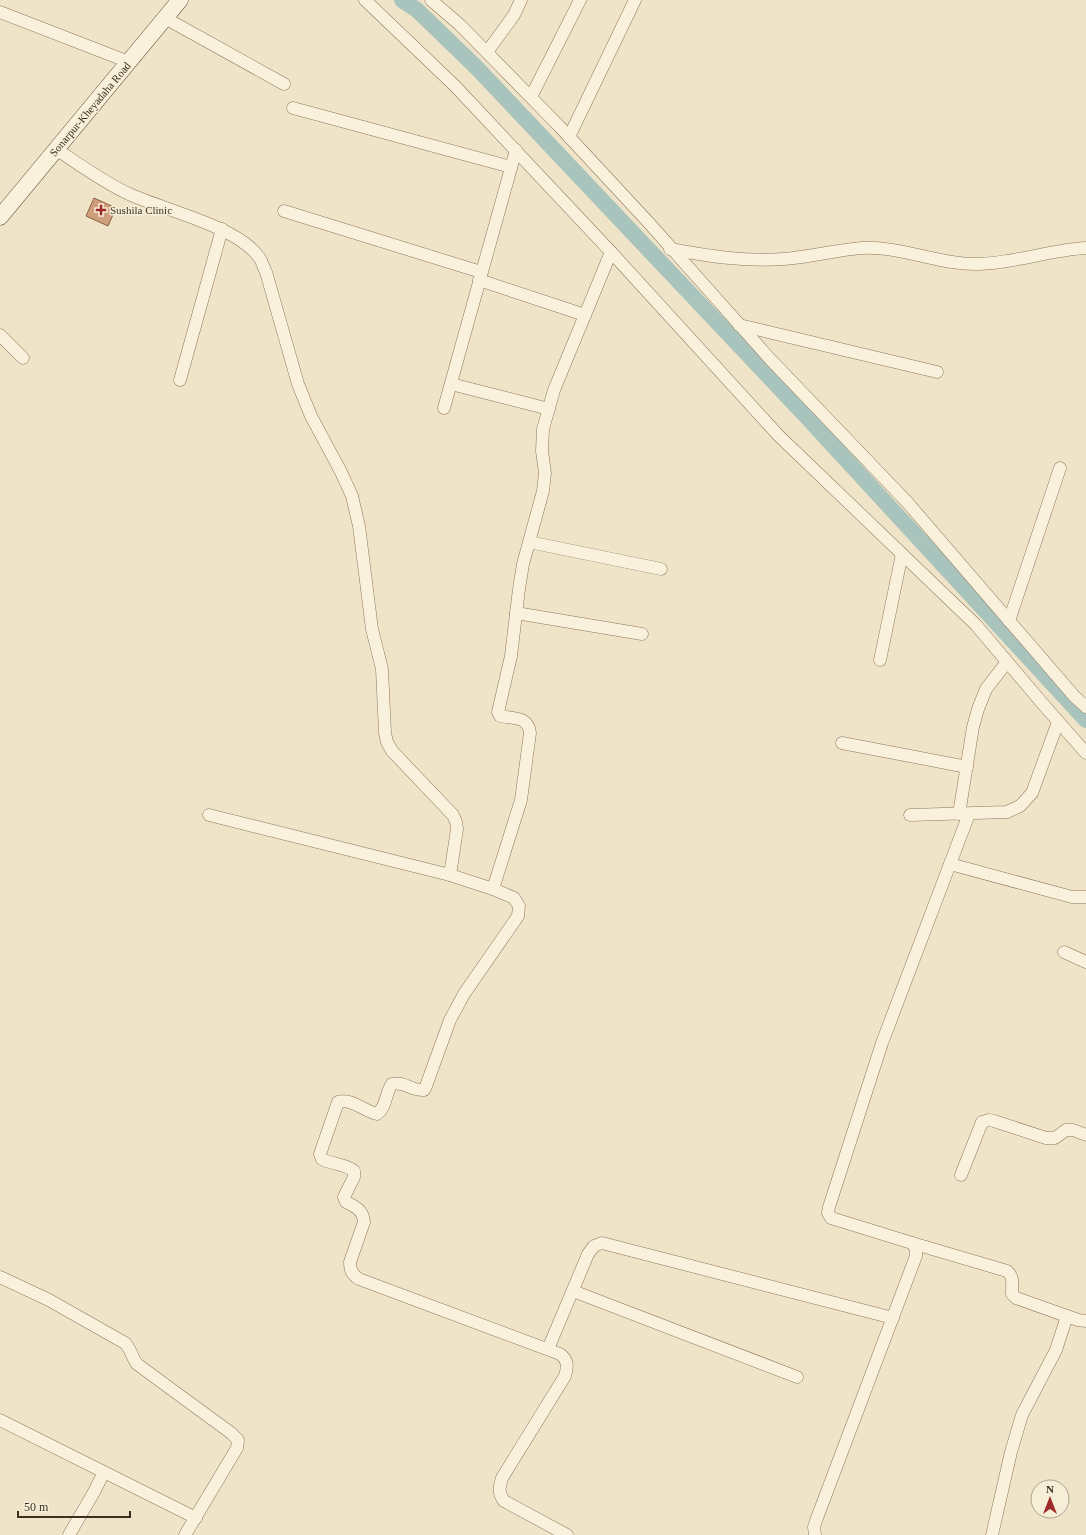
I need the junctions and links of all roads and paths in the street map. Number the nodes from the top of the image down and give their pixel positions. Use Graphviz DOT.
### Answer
graph roads {
  1 [pos="365,0"];
  2 [pos="431,0"];
  3 [pos="521,0"];
  4 [pos="580,0"];
  5 [pos="635,0"];
  6 [pos="174,1"];
  7 [pos="0,12"];
  8 [pos="165,18"];
  9 [pos="486,52"];
  10 [pos="129,62"];
  11 [pos="284,84"];
  12 [pos="531,97"];
  13 [pos="293,108"];
  14 [pos="569,137"];
  15 [pos="56,149"];
  16 [pos="516,150"];
  17 [pos="511,167"];
  18 [pos="3,208"];
  19 [pos="284,211"];
  20 [pos="222,229"];
  21 [pos="1086,248"];
  22 [pos="670,249"];
  23 [pos="611,252"];
  24 [pos="480,276"];
  25 [pos="584,315"];
  26 [pos="739,325"];
  27 [pos="0,335"];
  28 [pos="23,358"];
  29 [pos="937,372"];
  30 [pos="180,380"];
  31 [pos="451,384"];
  32 [pos="444,408"];
  33 [pos="549,409"];
  34 [pos="1060,468"];
  35 [pos="529,542"];
  36 [pos="902,554"];
  37 [pos="661,569"];
  38 [pos="516,613"];
  39 [pos="1010,621"];
  40 [pos="642,634"];
  41 [pos="880,660"];
  42 [pos="1007,662"];
  43 [pos="1086,707"];
  44 [pos="1058,722"];
  45 [pos="842,743"];
  46 [pos="1086,753"];
  47 [pos="967,767"];
  48 [pos="964,814"];
  49 [pos="209,815"];
  50 [pos="910,815"];
  51 [pos="950,864"];
  52 [pos="450,875"];
  53 [pos="493,889"];
  54 [pos="1086,897"];
  55 [pos="1064,952"];
  56 [pos="1086,962"];
  57 [pos="1086,1135"];
  58 [pos="961,1176"];
  59 [pos="912,1243"];
  60 [pos="0,1277"];
  61 [pos="573,1291"];
  62 [pos="1067,1316"];
  63 [pos="893,1318"];
  64 [pos="1086,1321"];
  65 [pos="548,1349"];
  66 [pos="797,1377"];
  67 [pos="0,1420"];
  68 [pos="104,1472"];
  69 [pos="196,1518"];
  70 [pos="69,1535"];
  71 [pos="185,1535"];
  72 [pos="567,1535"];
  73 [pos="816,1535"];
  74 [pos="992,1535"];
  1 -- 16 [label="street"];
  2 -- 9 [label="street"];
  3 -- 9 [label="street"];
  4 -- 12 [label="street"];
  5 -- 14 [label="street"];
  6 -- 8 [label="main road, Sonarpur-Kheyadaha Road"];
  7 -- 10 [label="street"];
  8 -- 10 [label="main road, Sonarpur-Kheyadaha Road"];
  8 -- 11 [label="street"];
  9 -- 12 [label="street"];
  10 -- 15 [label="main road, Sonarpur-Kheyadaha Road"];
  12 -- 14 [label="street"];
  13 -- 17 [label="street"];
  14 -- 22 [label="street"];
  15 -- 18 [label="main road, Sonarpur-Kheyadaha Road"];
  15 -- 20 [label="street"];
  16 -- 17 [label="street"];
  16 -- 23 [label="street"];
  17 -- 24 [label="street"];
  19 -- 24 [label="street"];
  20 -- 30 [label="street"];
  20 -- 52 [label="street"];
  21 -- 22 [label="street"];
  22 -- 26 [label="street"];
  23 -- 25 [label="street"];
  23 -- 36 [label="street"];
  24 -- 25 [label="street"];
  24 -- 31 [label="street"];
  25 -- 33 [label="street"];
  26 -- 29 [label="street"];
  26 -- 39 [label="street"];
  27 -- 28 [label="street"];
  31 -- 32 [label="street"];
  31 -- 33 [label="street"];
  33 -- 35 [label="street"];
  34 -- 39 [label="street"];
  35 -- 37 [label="street"];
  35 -- 38 [label="street"];
  36 -- 41 [label="street"];
  36 -- 42 [label="street"];
  38 -- 40 [label="street"];
  38 -- 53 [label="street"];
  39 -- 43 [label="street"];
  42 -- 44 [label="street"];
  42 -- 47 [label="street"];
  44 -- 46 [label="street"];
  44 -- 48 [label="street"];
  45 -- 47 [label="street"];
  47 -- 48 [label="street"];
  48 -- 50 [label="street"];
  48 -- 51 [label="street"];
  49 -- 52 [label="street"];
  51 -- 54 [label="street"];
  51 -- 59 [label="street"];
  52 -- 53 [label="street"];
  53 -- 65 [label="street"];
  55 -- 56 [label="street"];
  57 -- 58 [label="street"];
  59 -- 62 [label="street"];
  59 -- 63 [label="street"];
  60 -- 69 [label="street"];
  61 -- 63 [label="street"];
  61 -- 65 [label="street"];
  61 -- 66 [label="street"];
  62 -- 64 [label="street"];
  62 -- 74 [label="street"];
  63 -- 73 [label="street"];
  65 -- 72 [label="street"];
  67 -- 68 [label="street"];
  68 -- 69 [label="street"];
  68 -- 70 [label="street"];
  69 -- 71 [label="street"];
}
